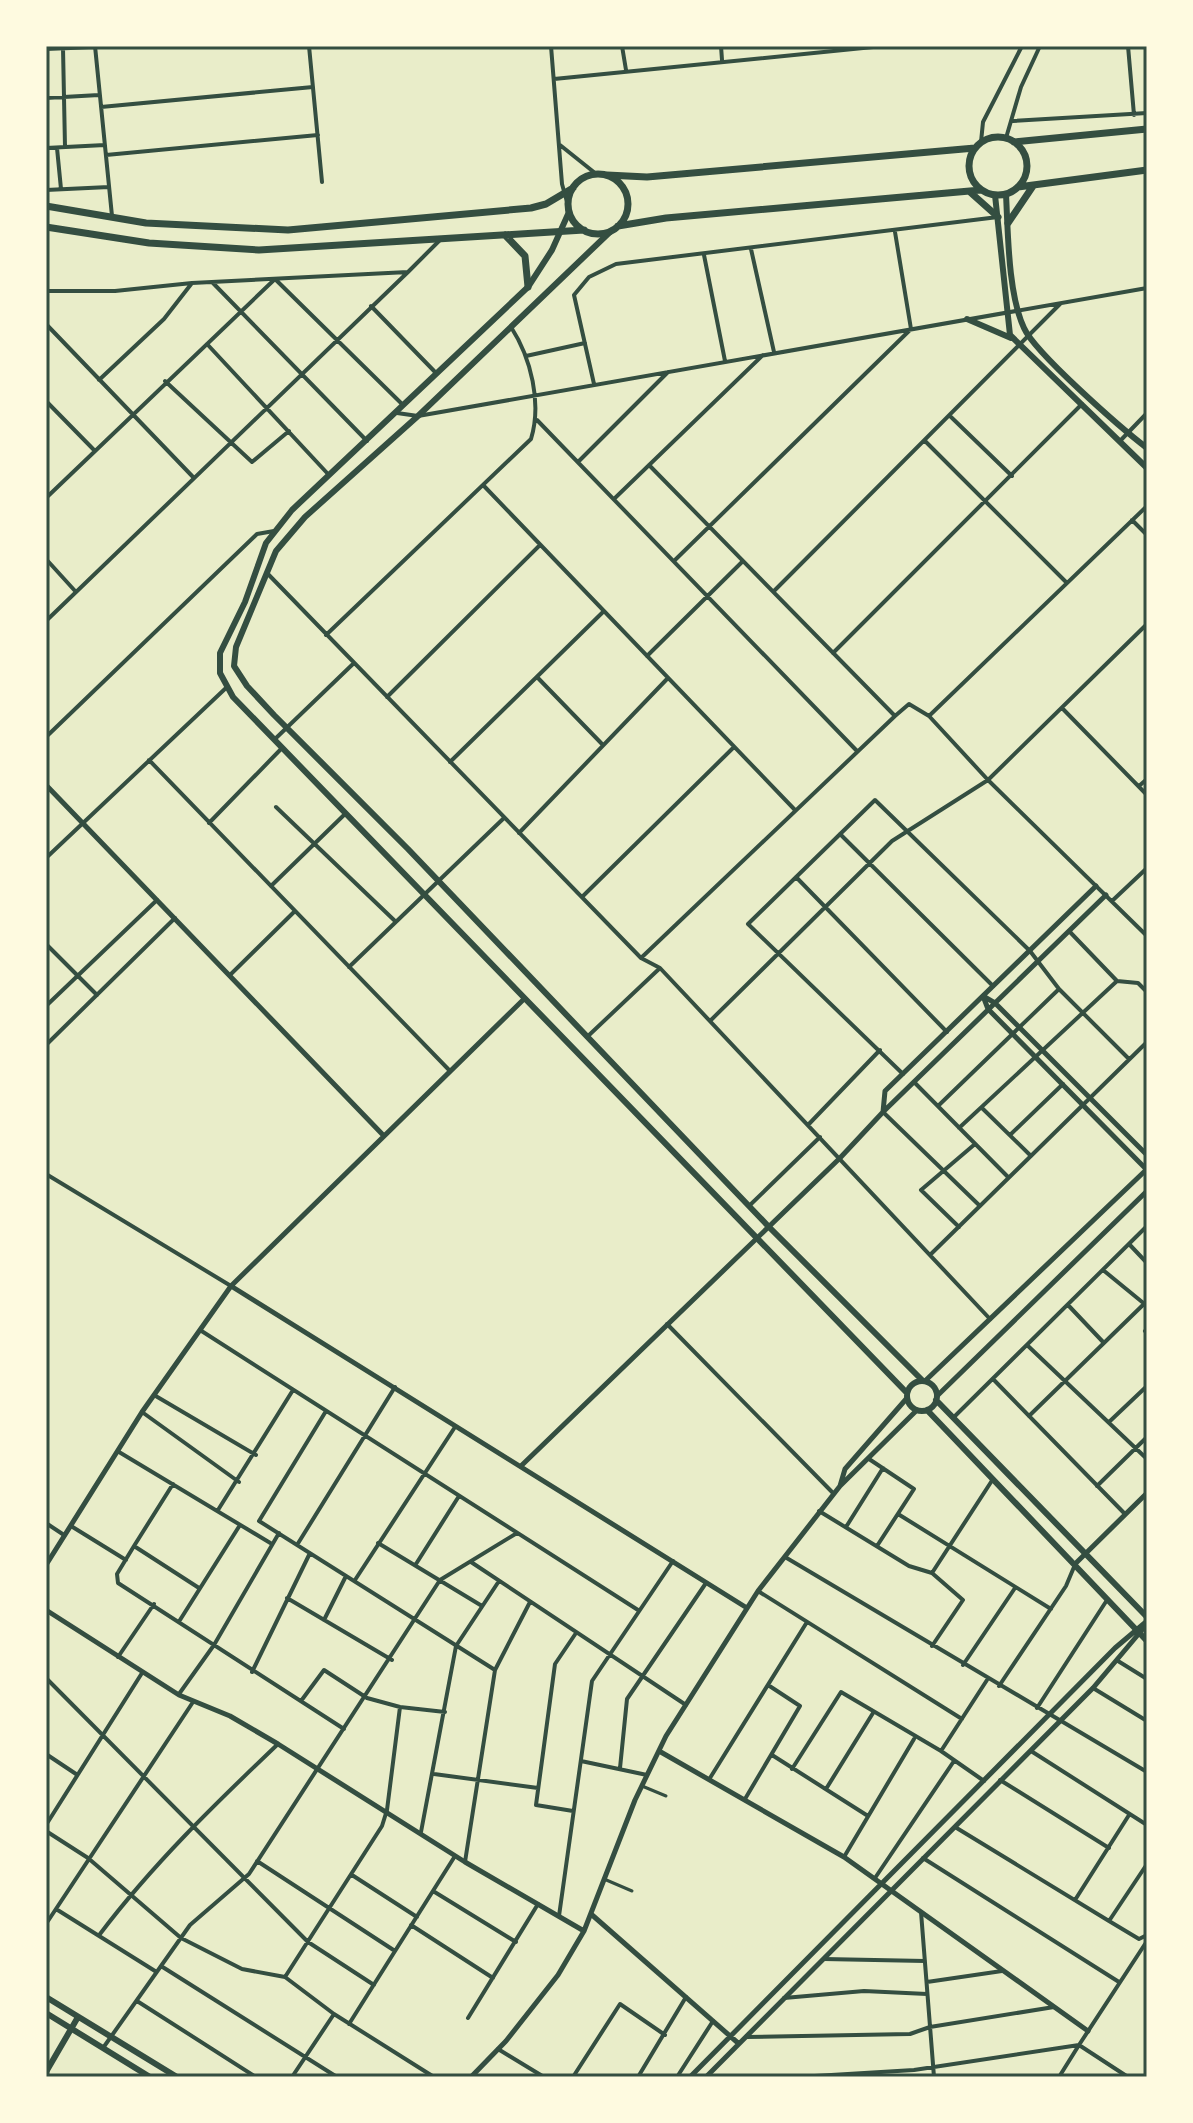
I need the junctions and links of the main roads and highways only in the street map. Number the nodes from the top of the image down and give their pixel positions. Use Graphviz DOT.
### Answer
graph roads {
  1 [pos="1147,129"];
  2 [pos="1010,140"];
  3 [pos="978,145"];
  4 [pos="1147,170"];
  5 [pos="607,175"];
  6 [pos="1033,186"];
  7 [pos="1018,187"];
  8 [pos="573,188"];
  9 [pos="981,190"];
  10 [pos="970,192"];
  11 [pos="1006,194"];
  12 [pos="995,195"];
  13 [pos="46,206"];
  14 [pos="569,210"];
  15 [pos="998,217"];
  16 [pos="1008,223"];
  17 [pos="46,227"];
  18 [pos="614,229"];
  19 [pos="584,230"];
  20 [pos="561,232"];
  21 [pos="505,235"];
  22 [pos="528,287"];
  23 [pos="967,319"];
  24 [pos="1012,338"];
  25 [pos="1147,448"];
  26 [pos="1147,468"];
  27 [pos="924,1381"];
  28 [pos="907,1396"];
  29 [pos="937,1398"];
  30 [pos="927,1410"];
  31 [pos="1147,1621"];
  32 [pos="1147,1641"];
  33 [pos="46,1997"];
  34 [pos="46,2013"];
  35 [pos="78,2017"];
  36 [pos="73,2030"];
  37 [pos="46,2072"];
  38 [pos="150,2077"];
  39 [pos="177,2077"];
  1 -- 2 [label="main road"];
  2 -- 3 [label="main road"];
  2 -- 7 [label="main road"];
  3 -- 5 [label="main road"];
  3 -- 9 [label="main road"];
  4 -- 6 [label="main road"];
  5 -- 8 [label="main road"];
  5 -- 18 [label="main road"];
  6 -- 7 [label="main road"];
  6 -- 16 [label="main road"];
  7 -- 11 [label="main road"];
  8 -- 13 [label="main road"];
  8 -- 14 [label="main road"];
  9 -- 10 [label="main road"];
  9 -- 12 [label="main road"];
  10 -- 15 [label="main road"];
  10 -- 18 [label="main road"];
  11 -- 12 [label="main road"];
  11 -- 16 [label="main road"];
  12 -- 15 [label="main road"];
  14 -- 19 [label="main road"];
  14 -- 20 [label="main road"];
  15 -- 24 [label="main road"];
  16 -- 25 [label="main road"];
  17 -- 21 [label="main road"];
  18 -- 19 [label="main road"];
  18 -- 27 [label="main road"];
  19 -- 20 [label="main road"];
  20 -- 21 [label="main road"];
  20 -- 22 [label="main road"];
  21 -- 22 [label="main road"];
  22 -- 28 [label="main road"];
  23 -- 24 [label="main road"];
  24 -- 26 [label="main road"];
  27 -- 28 [label="main road"];
  27 -- 29 [label="main road"];
  28 -- 30 [label="main road"];
  29 -- 30 [label="main road"];
  29 -- 31 [label="main road"];
  30 -- 32 [label="main road"];
  33 -- 35 [label="main road"];
  34 -- 36 [label="main road"];
  35 -- 36 [label="main road"];
  35 -- 39 [label="main road"];
  36 -- 37 [label="main road"];
  36 -- 38 [label="main road"];
}
